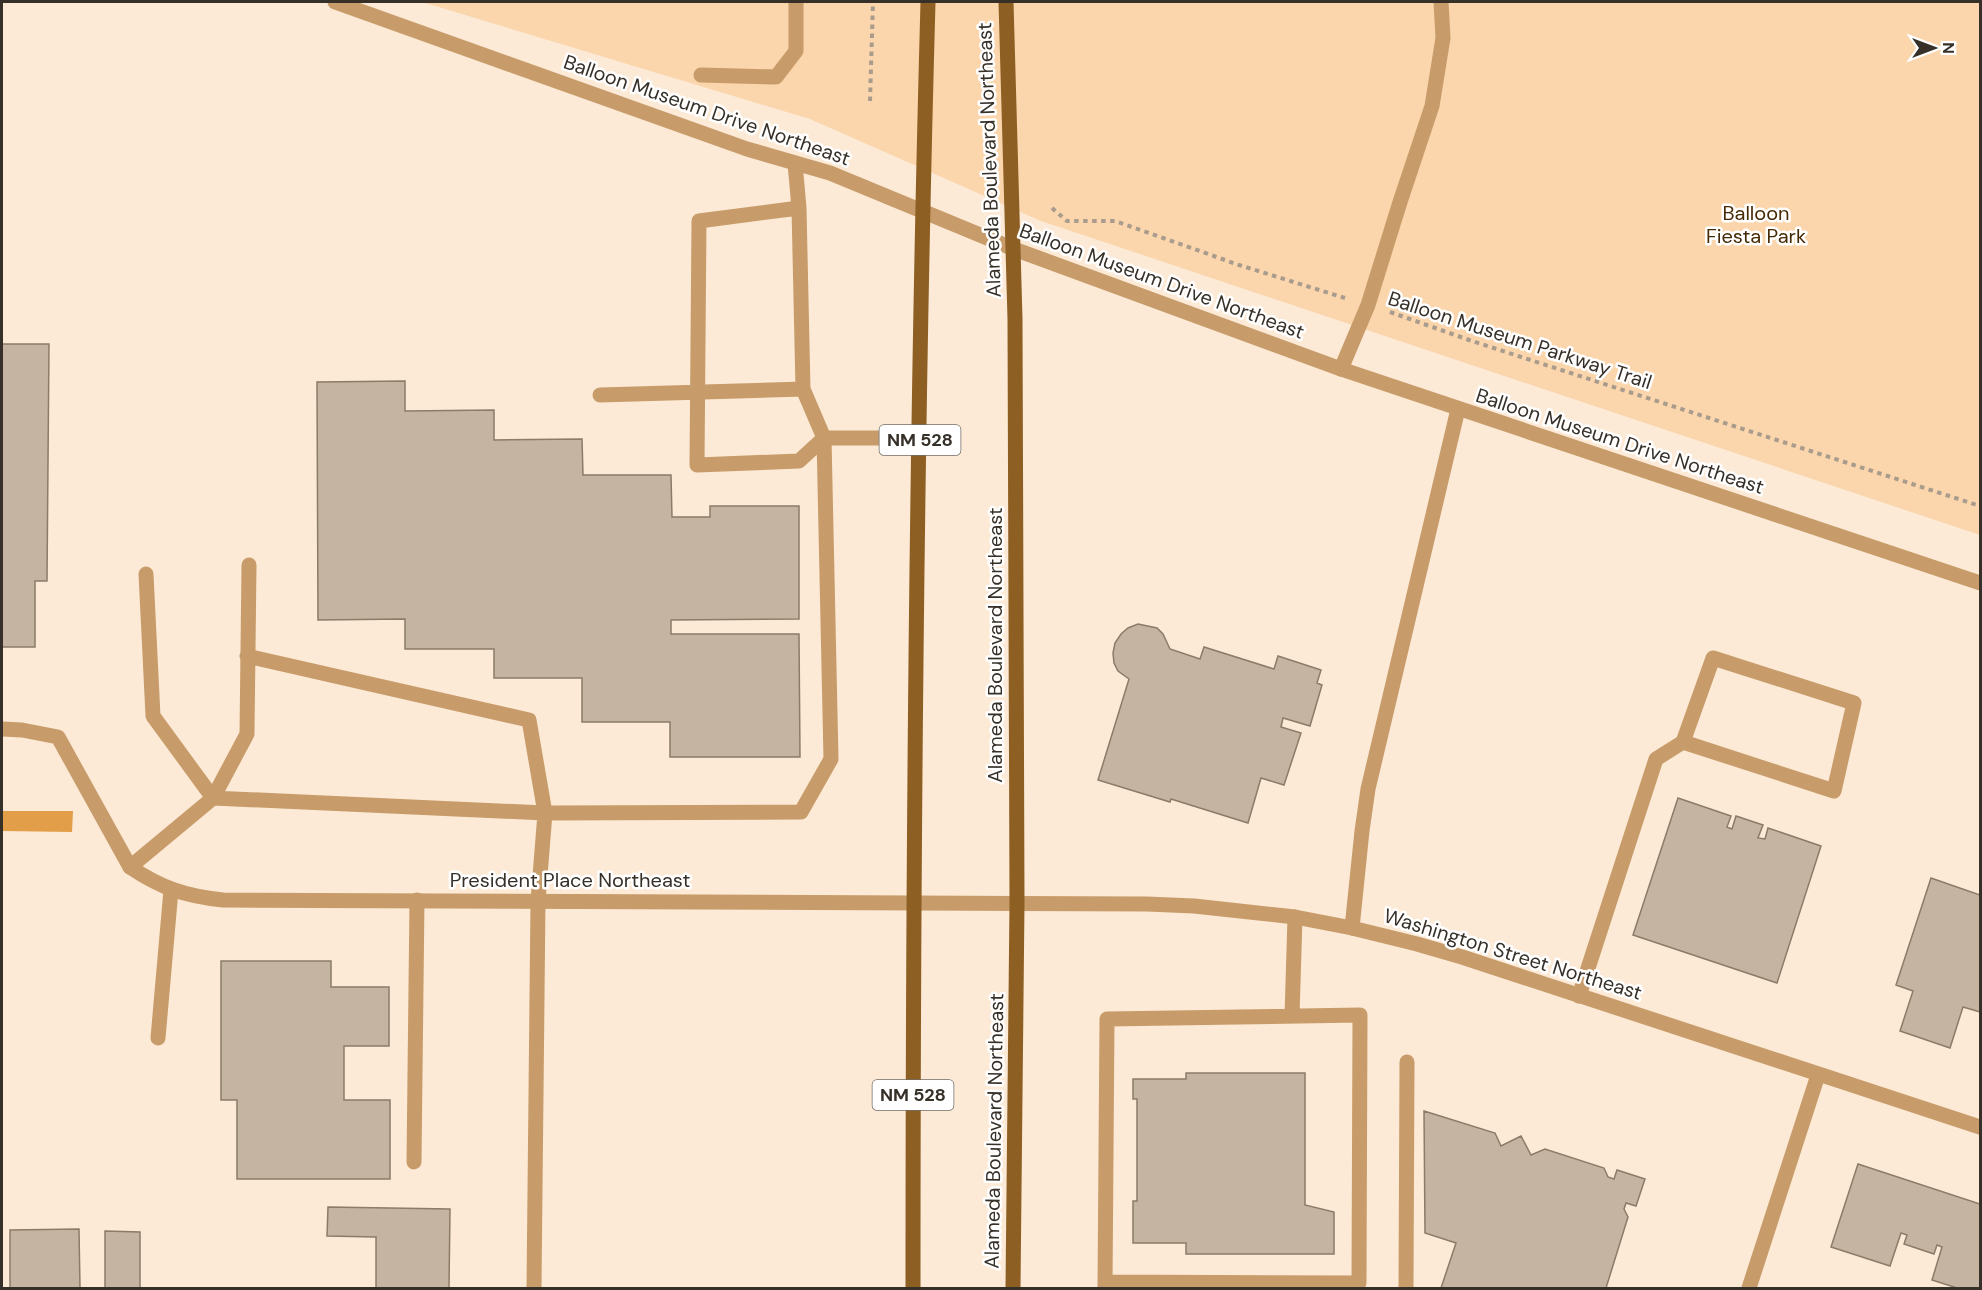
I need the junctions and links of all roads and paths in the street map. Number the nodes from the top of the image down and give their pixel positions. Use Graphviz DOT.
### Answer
graph roads {
  1 [pos="335,2"];
  2 [pos="796,2"];
  3 [pos="873,2"];
  4 [pos="928,2"];
  5 [pos="1006,2"];
  6 [pos="1442,2"];
  7 [pos="701,75"];
  8 [pos="870,101"];
  9 [pos="795,163"];
  10 [pos="799,208"];
  11 [pos="1052,208"];
  12 [pos="924,213"];
  13 [pos="1014,249"];
  14 [pos="1368,305"];
  15 [pos="1341,369"];
  16 [pos="803,389"];
  17 [pos="698,393"];
  18 [pos="600,395"];
  19 [pos="1458,409"];
  20 [pos="824,438"];
  21 [pos="920,438"];
  22 [pos="1980,506"];
  23 [pos="249,566"];
  24 [pos="146,574"];
  25 [pos="1980,583"];
  26 [pos="247,656"];
  27 [pos="2,729"];
  28 [pos="1683,742"];
  29 [pos="213,798"];
  30 [pos="545,813"];
  31 [pos="130,867"];
  32 [pos="171,890"];
  33 [pos="417,900"];
  34 [pos="537,901"];
  35 [pos="913,902"];
  36 [pos="1017,903"];
  37 [pos="1295,917"];
  38 [pos="1352,928"];
  39 [pos="1580,996"];
  40 [pos="1293,1016"];
  41 [pos="158,1038"];
  42 [pos="1407,1062"];
  43 [pos="1818,1074"];
  44 [pos="1980,1127"];
  45 [pos="414,1162"];
  46 [pos="1106,1285"];
  47 [pos="534,1288"];
  48 [pos="913,1288"];
  49 [pos="1013,1288"];
  50 [pos="1406,1288"];
  51 [pos="1749,1288"];
  1 -- 9 [label="street, Balloon Museum Drive Northeast"];
  2 -- 7 [label="street"];
  3 -- 8 [label="path"];
  4 -- 12 [label="main road, NM 528"];
  5 -- 13 [label="main road, Alameda Boulevard Northeast"];
  6 -- 14 [label="street"];
  9 -- 10 [label="street"];
  9 -- 12 [label="street, Balloon Museum Drive Northeast"];
  10 -- 16 [label="street"];
  10 -- 17 [label="street"];
  11 -- 14 [label="path, Balloon Museum Parkway Trail"];
  12 -- 13 [label="street, Balloon Museum Drive Northeast"];
  12 -- 21 [label="main road, NM 528"];
  13 -- 15 [label="street, Balloon Museum Drive Northeast"];
  13 -- 36 [label="main road, Alameda Boulevard Northeast"];
  14 -- 15 [label="street"];
  14 -- 22 [label="path, Balloon Museum Parkway Trail"];
  15 -- 19 [label="street, Balloon Museum Drive Northeast"];
  16 -- 17 [label="street"];
  16 -- 20 [label="street"];
  17 -- 18 [label="street"];
  17 -- 20 [label="street"];
  19 -- 25 [label="street, Balloon Museum Drive Northeast"];
  19 -- 38 [label="street"];
  20 -- 21 [label="street"];
  20 -- 30 [label="street"];
  21 -- 35 [label="main road, NM 528"];
  23 -- 26 [label="street"];
  24 -- 29 [label="street"];
  26 -- 29 [label="street"];
  26 -- 30 [label="street"];
  27 -- 31 [label="street"];
  28 -- 28 [label="street"];
  28 -- 39 [label="street"];
  29 -- 30 [label="street"];
  29 -- 31 [label="street"];
  30 -- 34 [label="street"];
  31 -- 32 [label="street, President Place Northeast"];
  32 -- 33 [label="street, President Place Northeast"];
  32 -- 41 [label="street"];
  33 -- 34 [label="street, President Place Northeast"];
  33 -- 45 [label="street"];
  34 -- 35 [label="street, President Place Northeast"];
  34 -- 47 [label="street"];
  35 -- 36 [label="street, President Place Northeast"];
  35 -- 48 [label="main road, NM 528"];
  36 -- 37 [label="street, Washington Street Northeast"];
  36 -- 49 [label="main road, Alameda Boulevard Northeast"];
  37 -- 38 [label="street, Washington Street Northeast"];
  37 -- 40 [label="street"];
  38 -- 39 [label="street, Washington Street Northeast"];
  39 -- 43 [label="street, Washington Street Northeast"];
  40 -- 46 [label="street"];
  40 -- 46 [label="street"];
  42 -- 50 [label="street"];
  43 -- 44 [label="street, Washington Street Northeast"];
  43 -- 51 [label="street"];
}
